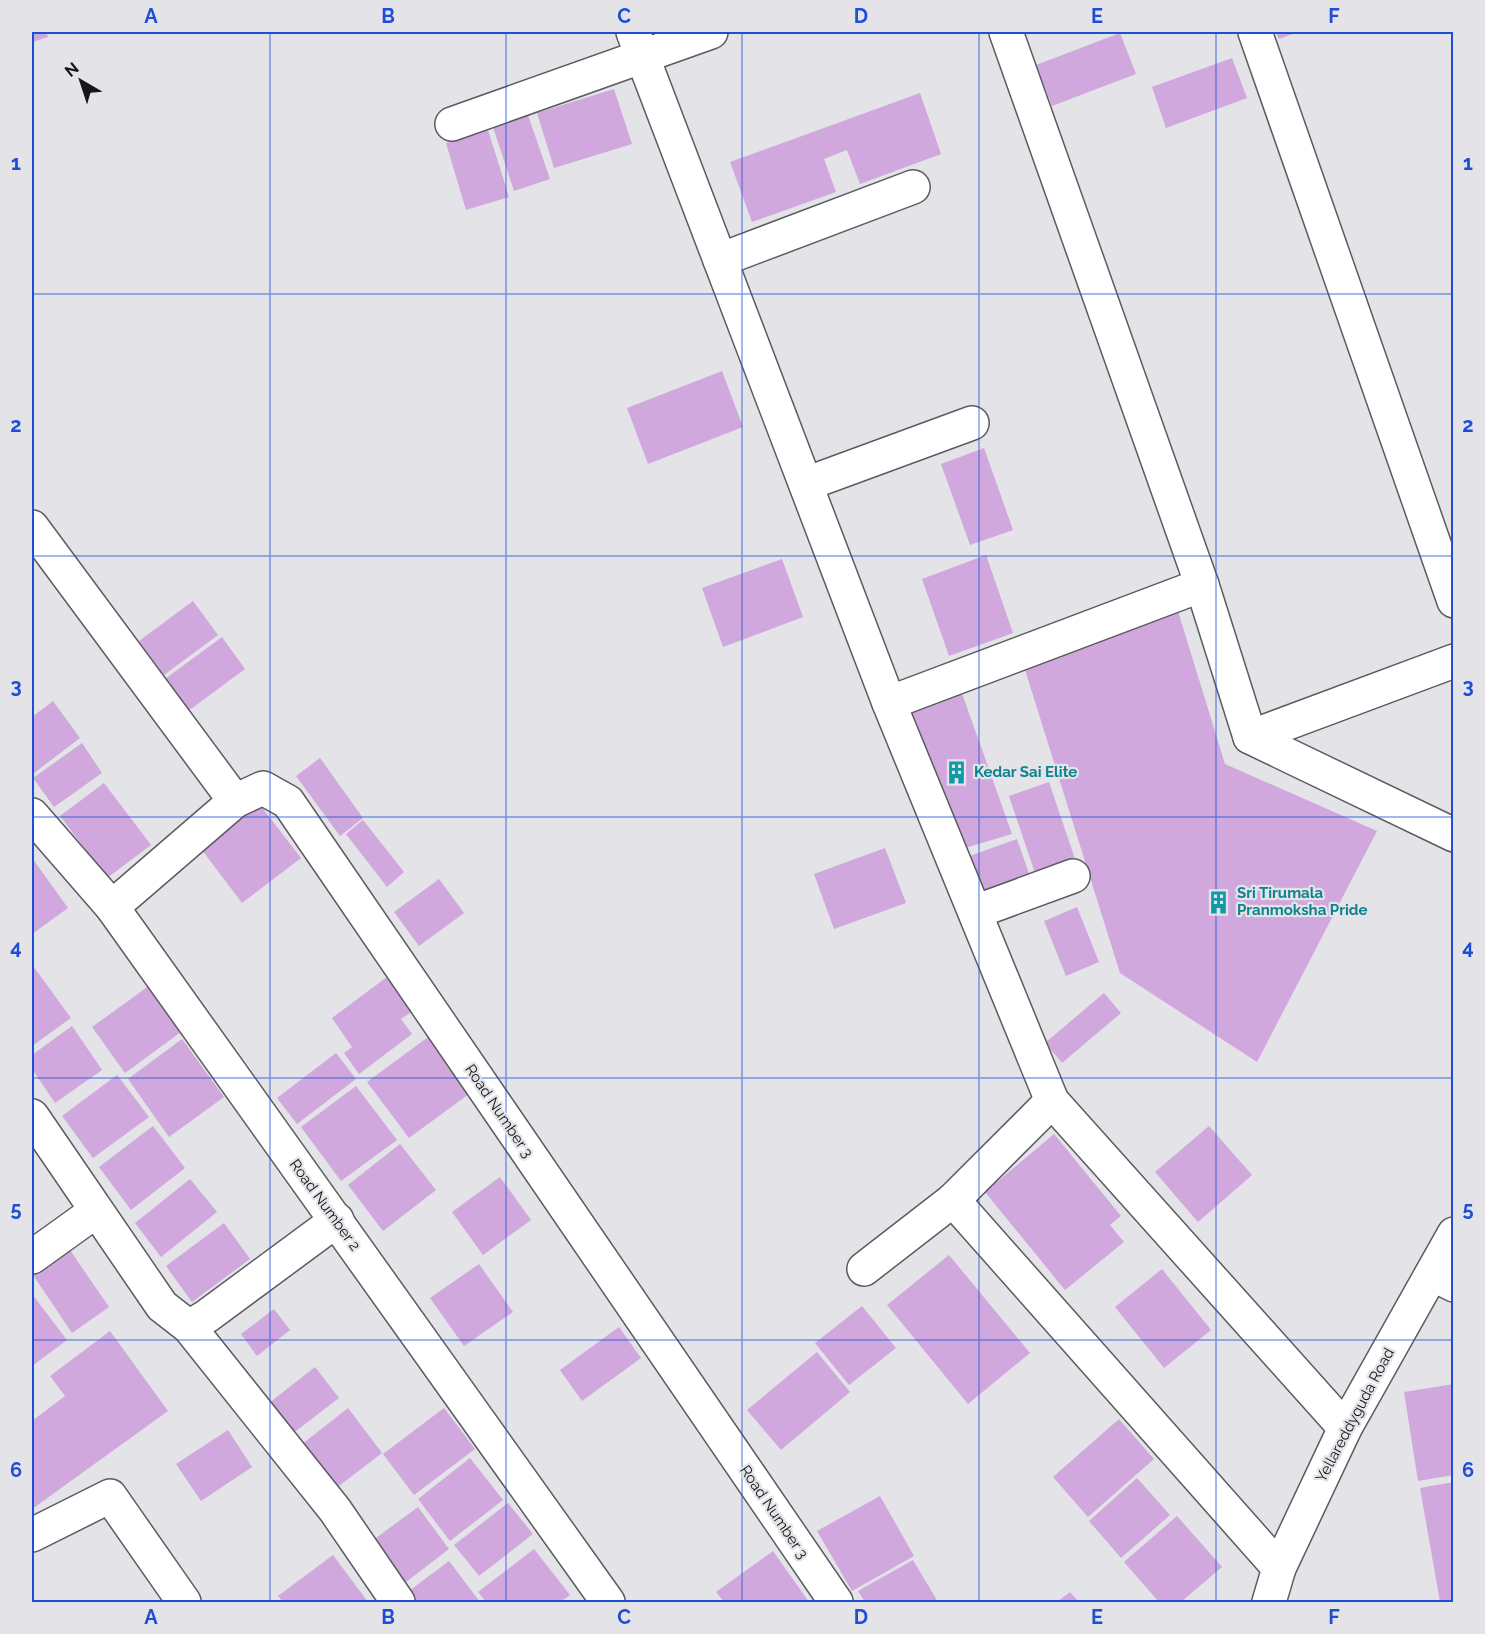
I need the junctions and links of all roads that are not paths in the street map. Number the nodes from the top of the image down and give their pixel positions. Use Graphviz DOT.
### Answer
graph roads {
  1 [pos="711,32"];
  2 [pos="1006,32"];
  3 [pos="1255,32"];
  4 [pos="638,44"];
  5 [pos="452,124"];
  6 [pos="913,187"];
  7 [pos="720,260"];
  8 [pos="972,423"];
  9 [pos="806,484"];
  10 [pos="32,527"];
  11 [pos="1202,585"];
  12 [pos="1454,601"];
  13 [pos="1454,661"];
  14 [pos="889,703"];
  15 [pos="1250,737"];
  16 [pos="235,801"];
  17 [pos="32,815"];
  18 [pos="1454,835"];
  19 [pos="1072,876"];
  20 [pos="112,907"];
  21 [pos="975,912"];
  22 [pos="1052,1101"];
  23 [pos="32,1116"];
  24 [pos="953,1200"];
  25 [pos="96,1211"];
  26 [pos="336,1220"];
  27 [pos="1454,1234"];
  28 [pos="32,1257"];
  29 [pos="864,1269"];
  30 [pos="1443,1279"];
  31 [pos="189,1327"];
  32 [pos="1345,1428"];
  33 [pos="32,1535"];
  34 [pos="1279,1568"];
  35 [pos="184,1602"];
  36 [pos="398,1602"];
  37 [pos="608,1602"];
  38 [pos="836,1602"];
  39 [pos="1269,1602"];
  1 -- 4 [label="street"];
  2 -- 11 [label="street"];
  3 -- 12 [label="street"];
  4 -- 5 [label="street"];
  4 -- 7 [label="street"];
  6 -- 7 [label="street"];
  7 -- 9 [label="street"];
  8 -- 9 [label="street"];
  9 -- 14 [label="street"];
  10 -- 16 [label="street"];
  11 -- 14 [label="street"];
  11 -- 15 [label="street"];
  13 -- 15 [label="street"];
  14 -- 21 [label="street"];
  15 -- 18 [label="street"];
  16 -- 20 [label="street, Road Number 3"];
  16 -- 38 [label="street, Road Number 3"];
  17 -- 20 [label="street, Road Number 2"];
  19 -- 21 [label="street"];
  20 -- 26 [label="street, Road Number 2"];
  21 -- 22 [label="street"];
  22 -- 24 [label="street"];
  22 -- 32 [label="street"];
  23 -- 25 [label="street"];
  24 -- 29 [label="street"];
  24 -- 34 [label="street"];
  25 -- 28 [label="street"];
  25 -- 31 [label="street"];
  26 -- 31 [label="street"];
  26 -- 37 [label="street, Road Number 2"];
  27 -- 30 [label="street, Yellareddyguda Road"];
  30 -- 32 [label="street, Yellareddyguda Road"];
  31 -- 36 [label="street"];
  32 -- 34 [label="street, Yellareddyguda Road"];
  33 -- 35 [label="street"];
  34 -- 39 [label="street, Yellareddyguda Road"];
}
